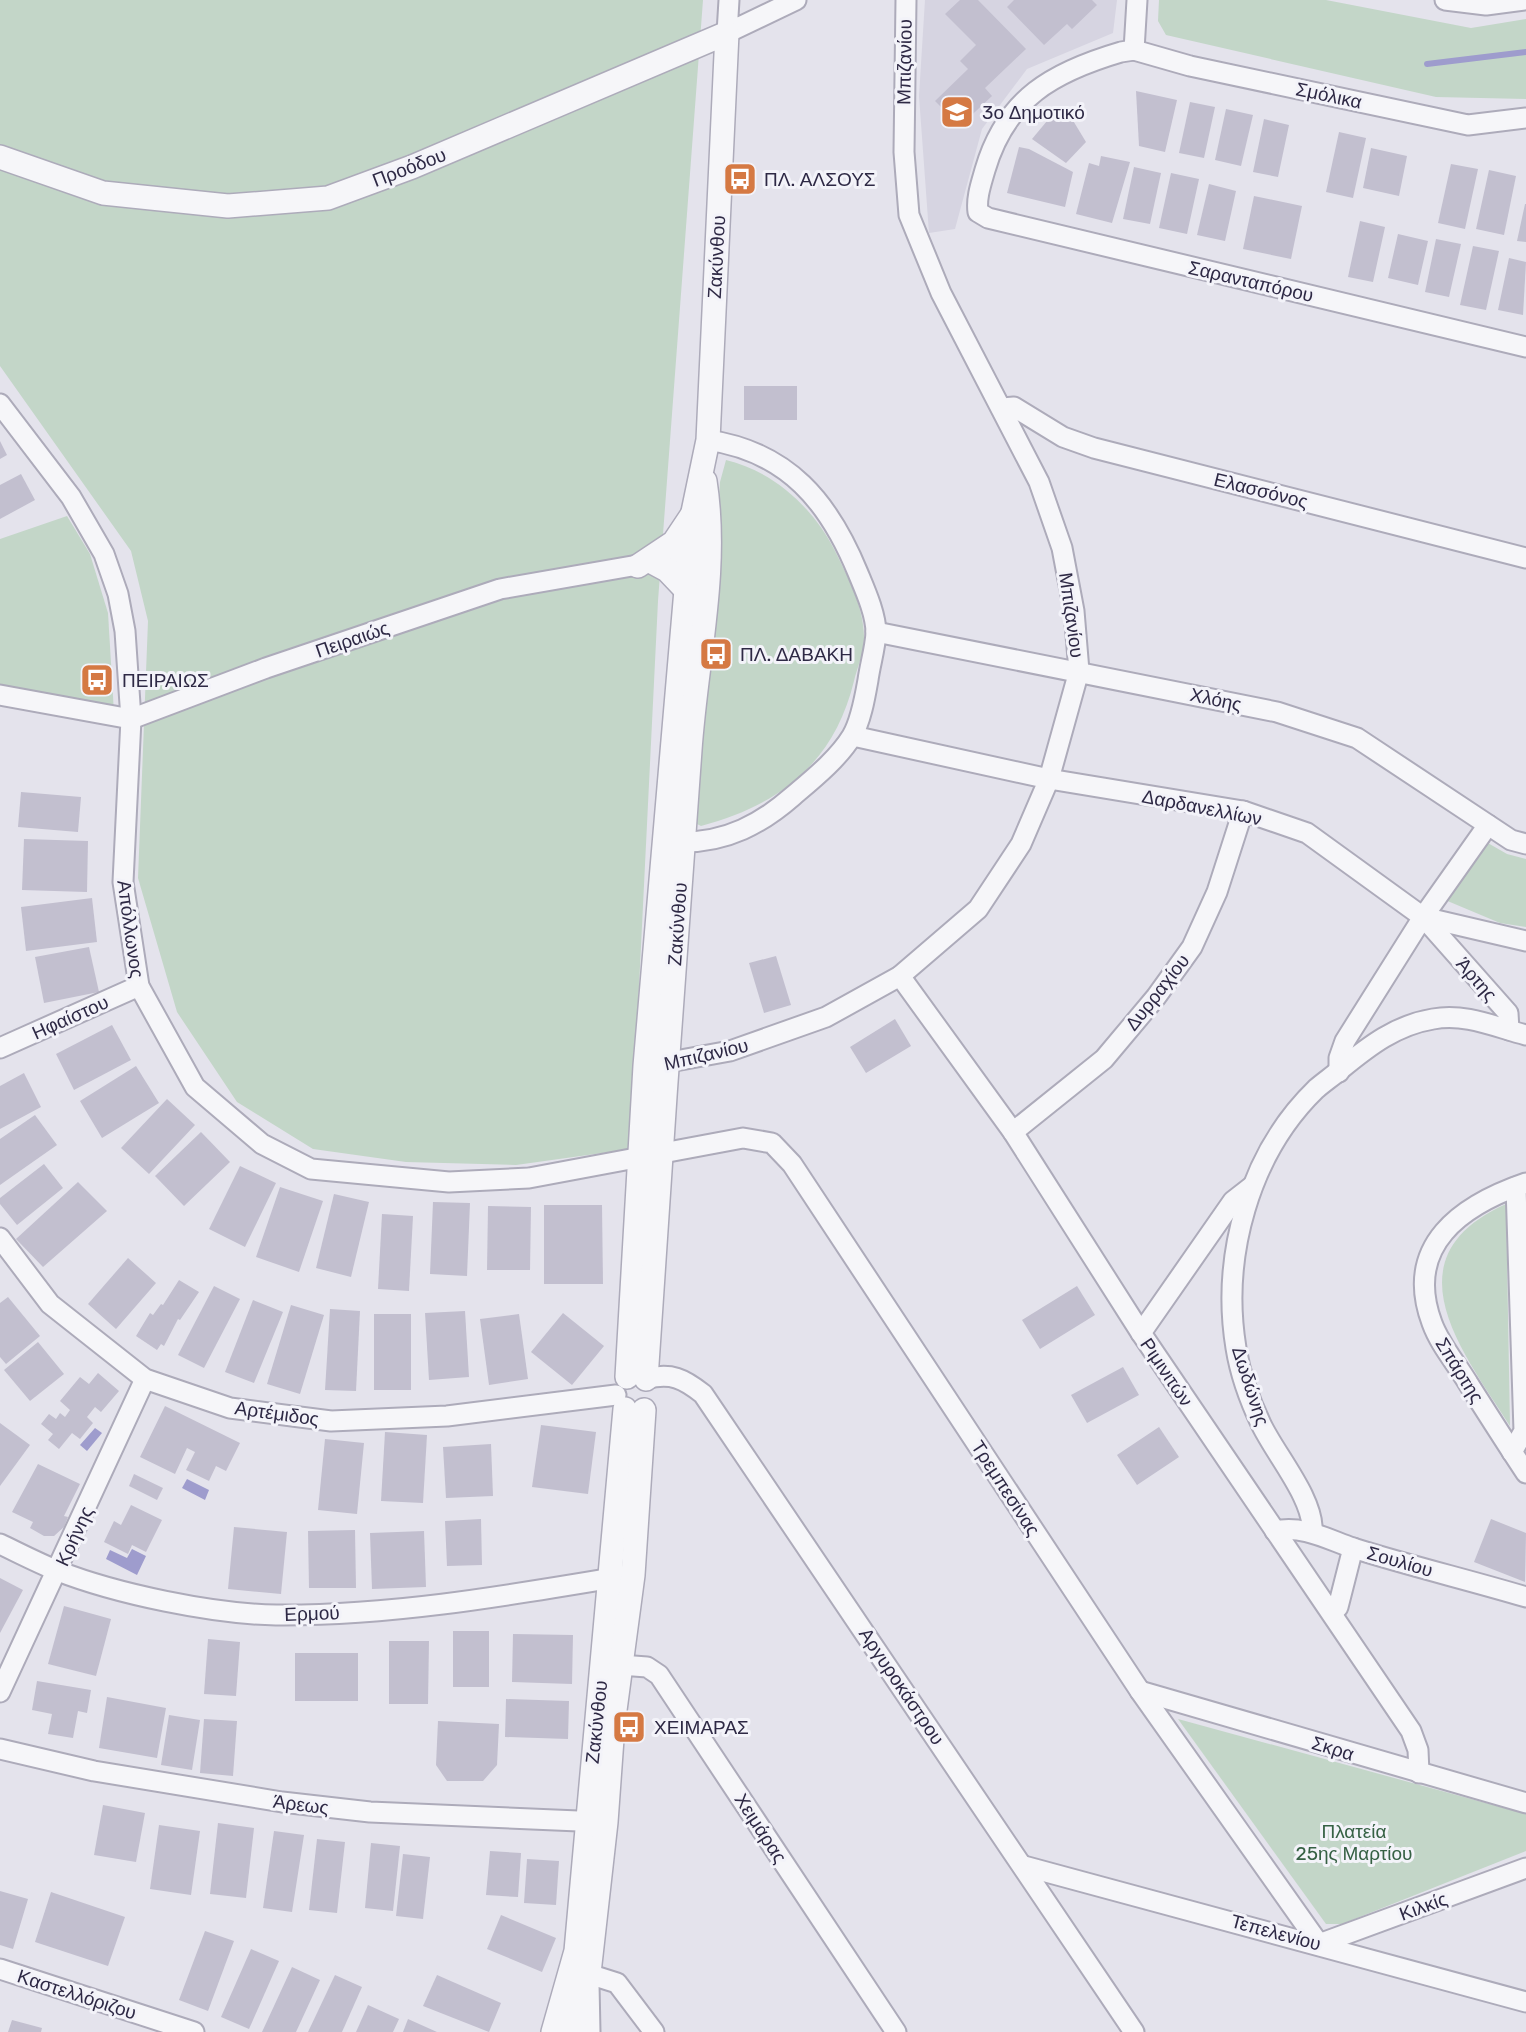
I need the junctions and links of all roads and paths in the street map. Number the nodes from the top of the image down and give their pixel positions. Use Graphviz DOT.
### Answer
graph roads {
  1 [pos="729,0"];
  2 [pos="796,0"];
  3 [pos="906,0"];
  4 [pos="1137,0"];
  5 [pos="1445,0"];
  6 [pos="1524,0"];
  7 [pos="727,33"];
  8 [pos="1134,50"];
  9 [pos="1526,118"];
  10 [pos="0,157"];
  11 [pos="978,212"];
  12 [pos="1526,347"];
  13 [pos="0,404"];
  14 [pos="1003,408"];
  15 [pos="708,440"];
  16 [pos="704,471"];
  17 [pos="693,512"];
  18 [pos="699,554"];
  19 [pos="1526,558"];
  20 [pos="646,564"];
  21 [pos="687,591"];
  22 [pos="876,632"];
  23 [pos="1079,671"];
  24 [pos="0,695"];
  25 [pos="131,719"];
  26 [pos="853,736"];
  27 [pos="1049,779"];
  28 [pos="1243,811"];
  29 [pos="1488,825"];
  30 [pos="683,842"];
  31 [pos="1526,844"];
  32 [pos="1423,917"];
  33 [pos="1526,941"];
  34 [pos="900,976"];
  35 [pos="139,986"];
  36 [pos="1517,1033"];
  37 [pos="0,1048"];
  38 [pos="656,1065"];
  39 [pos="1339,1072"];
  40 [pos="1013,1132"];
  41 [pos="660,1152"];
  42 [pos="639,1160"];
  43 [pos="1521,1185"];
  44 [pos="1251,1187"];
  45 [pos="0,1238"];
  46 [pos="1522,1290"];
  47 [pos="1141,1333"];
  48 [pos="145,1379"];
  49 [pos="632,1394"];
  50 [pos="1525,1398"];
  51 [pos="1512,1452"];
  52 [pos="1526,1473"];
  53 [pos="1275,1531"];
  54 [pos="1312,1532"];
  55 [pos="0,1544"];
  56 [pos="1353,1548"];
  57 [pos="58,1571"];
  58 [pos="622,1576"];
  59 [pos="1526,1597"];
  60 [pos="1332,1614"];
  61 [pos="612,1664"];
  62 [pos="1140,1691"];
  63 [pos="0,1692"];
  64 [pos="0,1749"];
  65 [pos="1419,1773"];
  66 [pos="1526,1803"];
  67 [pos="596,1821"];
  68 [pos="1024,1866"];
  69 [pos="1526,1868"];
  70 [pos="1319,1944"];
  71 [pos="0,1969"];
  72 [pos="581,1971"];
  73 [pos="1526,2002"];
  74 [pos="194,2032"];
  75 [pos="553,2032"];
  76 [pos="571,2032"];
  77 [pos="590,2032"];
  78 [pos="654,2032"];
  79 [pos="896,2032"];
  80 [pos="1134,2032"];
  1 -- 7 [label="street, Ζακύνθου"];
  2 -- 7 [label="street, Προόδου"];
  3 -- 14 [label="street, Μπιζανίου"];
  4 -- 8 [label="street"];
  5 -- 6 [label="street"];
  7 -- 10 [label="street, Προόδου"];
  7 -- 15 [label="street, Ζακύνθου"];
  8 -- 9 [label="street, Σμόλικα"];
  8 -- 11 [label="street, Σμόλικα"];
  11 -- 12 [label="street, Σαρανταπόρου"];
  13 -- 25 [label="street, Απόλλωνος"];
  14 -- 19 [label="street, Ελασσόνος"];
  14 -- 23 [label="street, Μπιζανίου"];
  15 -- 16 [label="street, Ζακύνθου"];
  15 -- 22 [label="street"];
  16 -- 17 [label="street, Ζακύνθου"];
  16 -- 18 [label="street, Ζακύνθου"];
  17 -- 18 [label="street, Ζακύνθου"];
  17 -- 20 [label="street"];
  18 -- 20 [label="street, Πειραιώς"];
  18 -- 21 [label="street, Ζακύνθου"];
  18 -- 30 [label="street, Ζακύνθου"];
  20 -- 21 [label="street"];
  20 -- 25 [label="street, Πειραιώς"];
  21 -- 38 [label="street, Ζακύνθου"];
  22 -- 23 [label="street, Χλόης"];
  22 -- 26 [label="street"];
  23 -- 27 [label="street, Μπιζανίου"];
  23 -- 29 [label="street, Χλόης"];
  24 -- 25 [label="street"];
  25 -- 35 [label="street, Απόλλωνος"];
  26 -- 27 [label="street, Δαρδανελλίων"];
  26 -- 30 [label="street"];
  27 -- 28 [label="street, Δαρδανελλίων"];
  27 -- 34 [label="street, Μπιζανίου"];
  28 -- 32 [label="street, Δαρδανελλίων"];
  28 -- 40 [label="street, Δυρραχίου"];
  29 -- 31 [label="street, Χλόης"];
  29 -- 32 [label="street"];
  30 -- 38 [label="street, Ζακύνθου"];
  32 -- 33 [label="street, Δαρδανελλίων"];
  32 -- 36 [label="street, Άρτης"];
  32 -- 39 [label="street"];
  34 -- 38 [label="street, Μπιζανίου"];
  34 -- 40 [label="street, Ριμινιτών"];
  35 -- 37 [label="street, Ηφαίστου"];
  35 -- 42 [label="street, Απόλλωνος"];
  36 -- 39 [label="street, Δωδώνης"];
  38 -- 41 [label="street, Ζακύνθου"];
  38 -- 42 [label="street, Ζακύνθου"];
  39 -- 44 [label="street, Δωδώνης"];
  40 -- 47 [label="street, Ριμινιτών"];
  41 -- 42 [label="street, Τρεμπεσίνας"];
  41 -- 49 [label="street, Ζακύνθου"];
  41 -- 62 [label="street, Τρεμπεσίνας"];
  42 -- 49 [label="street, Ζακύνθου"];
  43 -- 46 [label="street"];
  43 -- 51 [label="street, Σπάρτης"];
  44 -- 47 [label="street, Δωδώνης"];
  44 -- 54 [label="street, Δωδώνης"];
  45 -- 48 [label="street, Αρτέμιδος"];
  46 -- 50 [label="street"];
  47 -- 53 [label="street, Ριμινιτών"];
  48 -- 49 [label="street, Αρτέμιδος"];
  48 -- 57 [label="street, Κρήνης"];
  49 -- 58 [label="street, Ζακύνθου"];
  49 -- 68 [label="street, Αργυροκάστρου"];
  50 -- 51 [label="street"];
  51 -- 52 [label="street, Σπάρτης"];
  53 -- 54 [label="street, Σουλίου"];
  53 -- 60 [label="street, Ριμινιτών"];
  54 -- 56 [label="street, Σουλίου"];
  55 -- 57 [label="street, Ερμού"];
  56 -- 59 [label="street, Σουλίου"];
  56 -- 60 [label="street"];
  57 -- 58 [label="street, Ερμού"];
  57 -- 63 [label="street, Κρήνης"];
  58 -- 61 [label="street, Ζακύνθου"];
  60 -- 65 [label="street, Ριμινιτών"];
  61 -- 67 [label="street, Ζακύνθου"];
  61 -- 79 [label="street, Χειμάρας"];
  62 -- 65 [label="street, Σκρα"];
  62 -- 70 [label="street, Τρεμπεσίνας"];
  64 -- 67 [label="street, Άρεως"];
  65 -- 66 [label="street, Σκρα"];
  67 -- 72 [label="street, Ζακύνθου"];
  68 -- 70 [label="street, Τεπελενίου"];
  68 -- 80 [label="street, Αργυροκάστρου"];
  69 -- 70 [label="street, Κιλκίς"];
  70 -- 73 [label="street, Τεπελενίου"];
  71 -- 74 [label="street, Καστελλόριζου"];
  72 -- 75 [label="street, Ζακύνθου"];
  72 -- 76 [label="street, Ζακύνθου"];
  72 -- 77 [label="street"];
  72 -- 78 [label="street"];
}
